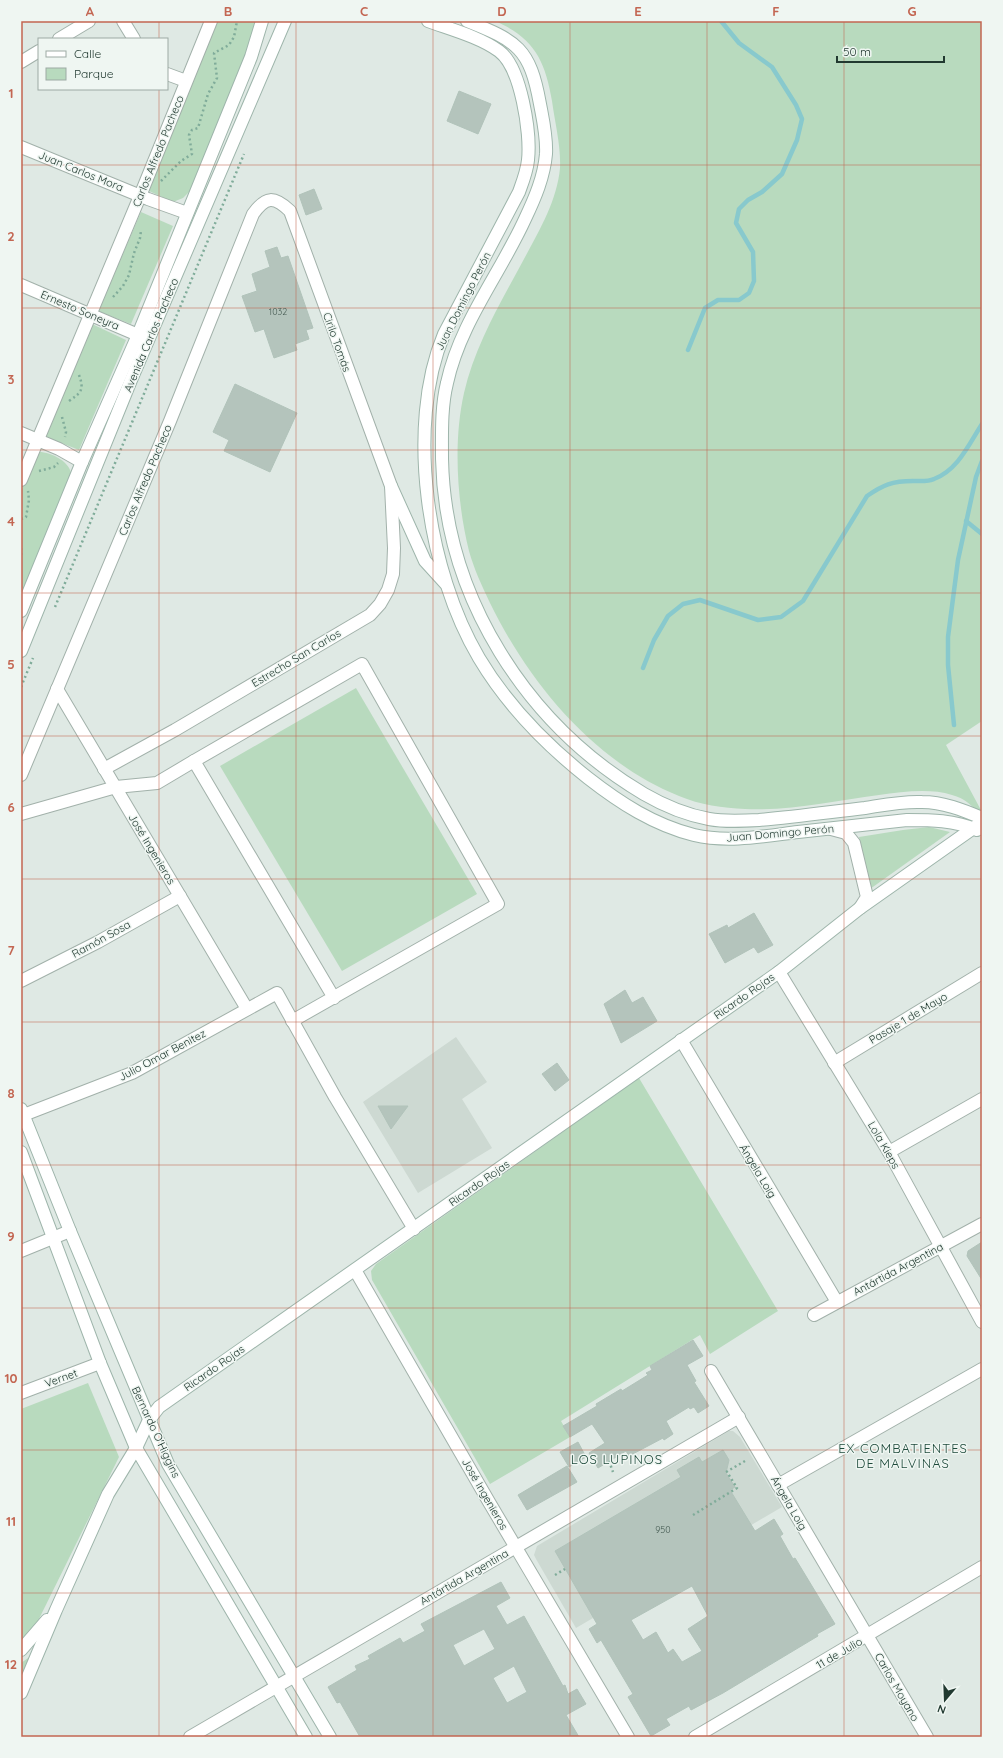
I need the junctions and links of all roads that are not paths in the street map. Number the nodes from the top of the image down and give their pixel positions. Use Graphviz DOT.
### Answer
graph roads {
  1 [pos="89,21"];
  2 [pos="123,21"];
  3 [pos="211,21"];
  4 [pos="262,21"];
  5 [pos="286,21"];
  6 [pos="428,21"];
  7 [pos="466,21"];
  8 [pos="61,38"];
  9 [pos="133,38"];
  10 [pos="38,52"];
  11 [pos="21,62"];
  12 [pos="168,74"];
  13 [pos="186,81"];
  14 [pos="21,147"];
  15 [pos="144,197"];
  16 [pos="279,201"];
  17 [pos="186,213"];
  18 [pos="21,284"];
  19 [pos="91,314"];
  20 [pos="138,335"];
  21 [pos="21,433"];
  22 [pos="38,440"];
  23 [pos="82,462"];
  24 [pos="25,483"];
  25 [pos="391,486"];
  26 [pos="448,586"];
  27 [pos="21,611"];
  28 [pos="21,651"];
  29 [pos="57,689"];
  30 [pos="194,761"];
  31 [pos="104,769"];
  32 [pos="21,775"];
  33 [pos="116,787"];
  34 [pos="21,814"];
  35 [pos="982,818"];
  36 [pos="979,828"];
  37 [pos="831,829"];
  38 [pos="180,896"];
  39 [pos="860,908"];
  40 [pos="779,972"];
  41 [pos="982,973"];
  42 [pos="21,981"];
  43 [pos="334,998"];
  44 [pos="247,1008"];
  45 [pos="292,1021"];
  46 [pos="681,1040"];
  47 [pos="834,1063"];
  48 [pos="982,1099"];
  49 [pos="22,1114"];
  50 [pos="21,1152"];
  51 [pos="889,1152"];
  52 [pos="982,1224"];
  53 [pos="414,1229"];
  54 [pos="70,1231"];
  55 [pos="53,1239"];
  56 [pos="940,1246"];
  57 [pos="21,1251"];
  58 [pos="355,1270"];
  59 [pos="837,1302"];
  60 [pos="814,1315"];
  61 [pos="982,1322"];
  62 [pos="100,1363"];
  63 [pos="982,1369"];
  64 [pos="711,1371"];
  65 [pos="21,1393"];
  66 [pos="739,1418"];
  67 [pos="149,1420"];
  68 [pos="136,1448"];
  69 [pos="778,1485"];
  70 [pos="516,1547"];
  71 [pos="982,1567"];
  72 [pos="56,1610"];
  73 [pos="867,1636"];
  74 [pos="21,1650"];
  75 [pos="293,1675"];
  76 [pos="277,1685"];
  77 [pos="21,1693"];
  78 [pos="190,1737"];
  79 [pos="306,1737"];
  80 [pos="330,1737"];
  81 [pos="628,1737"];
  82 [pos="695,1737"];
  83 [pos="926,1737"];
  1 -- 8 [label="street"];
  2 -- 9 [label="street"];
  3 -- 13 [label="street, Carlos Alfredo Pacheco"];
  4 -- 17 [label="street, Avenida Carlos Pacheco"];
  5 -- 28 [label="street, Avenida Carlos Pacheco"];
  6 -- 26 [label="street, Juan Domingo Perón"];
  7 -- 35 [label="street, Juan Domingo Perón"];
  10 -- 11 [label="street"];
  12 -- 13 [label="street"];
  13 -- 15 [label="street, Carlos Alfredo Pacheco"];
  14 -- 15 [label="street, Juan Carlos Mora"];
  15 -- 17 [label="street, Juan Carlos Mora"];
  15 -- 19 [label="street, Carlos Alfredo Pacheco"];
  16 -- 25 [label="street, Cirilo Tomás"];
  16 -- 29 [label="street, Carlos Alfredo Pacheco"];
  17 -- 20 [label="street, Avenida Carlos Pacheco"];
  18 -- 19 [label="street, Ernesto Soneyra"];
  19 -- 20 [label="street, Ernesto Soneyra"];
  19 -- 22 [label="street, Carlos Alfredo Pacheco"];
  20 -- 23 [label="street, Avenida Carlos Pacheco"];
  21 -- 22 [label="street"];
  22 -- 23 [label="street"];
  22 -- 24 [label="street, Carlos Alfredo Pacheco"];
  23 -- 27 [label="street, Avenida Carlos Pacheco"];
  25 -- 26 [label="street"];
  25 -- 31 [label="street, Estrecho San Carlos"];
  26 -- 37 [label="street, Juan Domingo Perón"];
  29 -- 31 [label="street, José Ingenieros"];
  29 -- 32 [label="street, Carlos Alfredo Pacheco"];
  30 -- 33 [label="street"];
  30 -- 43 [label="street"];
  30 -- 43 [label="street"];
  31 -- 33 [label="street, José Ingenieros"];
  33 -- 34 [label="street"];
  33 -- 38 [label="street, José Ingenieros"];
  36 -- 37 [label="street, Juan Domingo Perón"];
  36 -- 39 [label="street, Ricardo Rojas"];
  37 -- 39 [label="street"];
  38 -- 42 [label="street, Ramón Sosa"];
  38 -- 44 [label="street, José Ingenieros"];
  39 -- 40 [label="street, Ricardo Rojas"];
  40 -- 46 [label="street, Ricardo Rojas"];
  40 -- 47 [label="street, Lola Kieps"];
  41 -- 47 [label="street, Pasaje 1 de Mayo"];
  43 -- 45 [label="street"];
  44 -- 45 [label="street, Julio Omar Benitez"];
  44 -- 49 [label="street, Julio Omar Benitez"];
  45 -- 53 [label="street"];
  46 -- 53 [label="street, Ricardo Rojas"];
  46 -- 59 [label="street, Ángela Loig"];
  47 -- 51 [label="street, Lola Kieps"];
  48 -- 51 [label="street"];
  49 -- 54 [label="street, Bernardo O'Higgins"];
  50 -- 55 [label="street, Bernardo O'Higgins"];
  51 -- 56 [label="street, Lola Kieps"];
  52 -- 56 [label="street, Antártida Argentina"];
  53 -- 58 [label="street, Ricardo Rojas"];
  54 -- 55 [label="street"];
  54 -- 67 [label="street, Bernardo O'Higgins"];
  55 -- 57 [label="street"];
  55 -- 62 [label="street, Bernardo O'Higgins"];
  56 -- 59 [label="street, Antártida Argentina"];
  56 -- 61 [label="street, Lola Kieps"];
  58 -- 67 [label="street, Ricardo Rojas"];
  58 -- 70 [label="street, José Ingenieros"];
  59 -- 60 [label="street, Antártida Argentina"];
  62 -- 65 [label="street, Vernet"];
  62 -- 68 [label="street, Bernardo O'Higgins"];
  63 -- 69 [label="street"];
  64 -- 66 [label="street, Ángela Loig"];
  66 -- 69 [label="street, Ángela Loig"];
  66 -- 70 [label="street, Antártida Argentina"];
  67 -- 68 [label="street, Ricardo Rojas"];
  67 -- 75 [label="street, Bernardo O'Higgins"];
  68 -- 72 [label="street, Ricardo Rojas"];
  68 -- 76 [label="street, Bernardo O'Higgins"];
  69 -- 73 [label="street, Ángela Loig"];
  70 -- 75 [label="street, Antártida Argentina"];
  70 -- 81 [label="street, José Ingenieros"];
  71 -- 73 [label="street, 11 de Julio"];
  72 -- 74 [label="street, Ricardo Rojas"];
  72 -- 77 [label="street, Ricardo Rojas"];
  73 -- 82 [label="street, 11 de Julio"];
  73 -- 83 [label="street, Carlos Moyano"];
  75 -- 76 [label="street, Antártida Argentina"];
  75 -- 80 [label="street, Bernardo O'Higgins"];
  76 -- 78 [label="street, Antártida Argentina"];
  76 -- 79 [label="street, Bernardo O'Higgins"];
}
